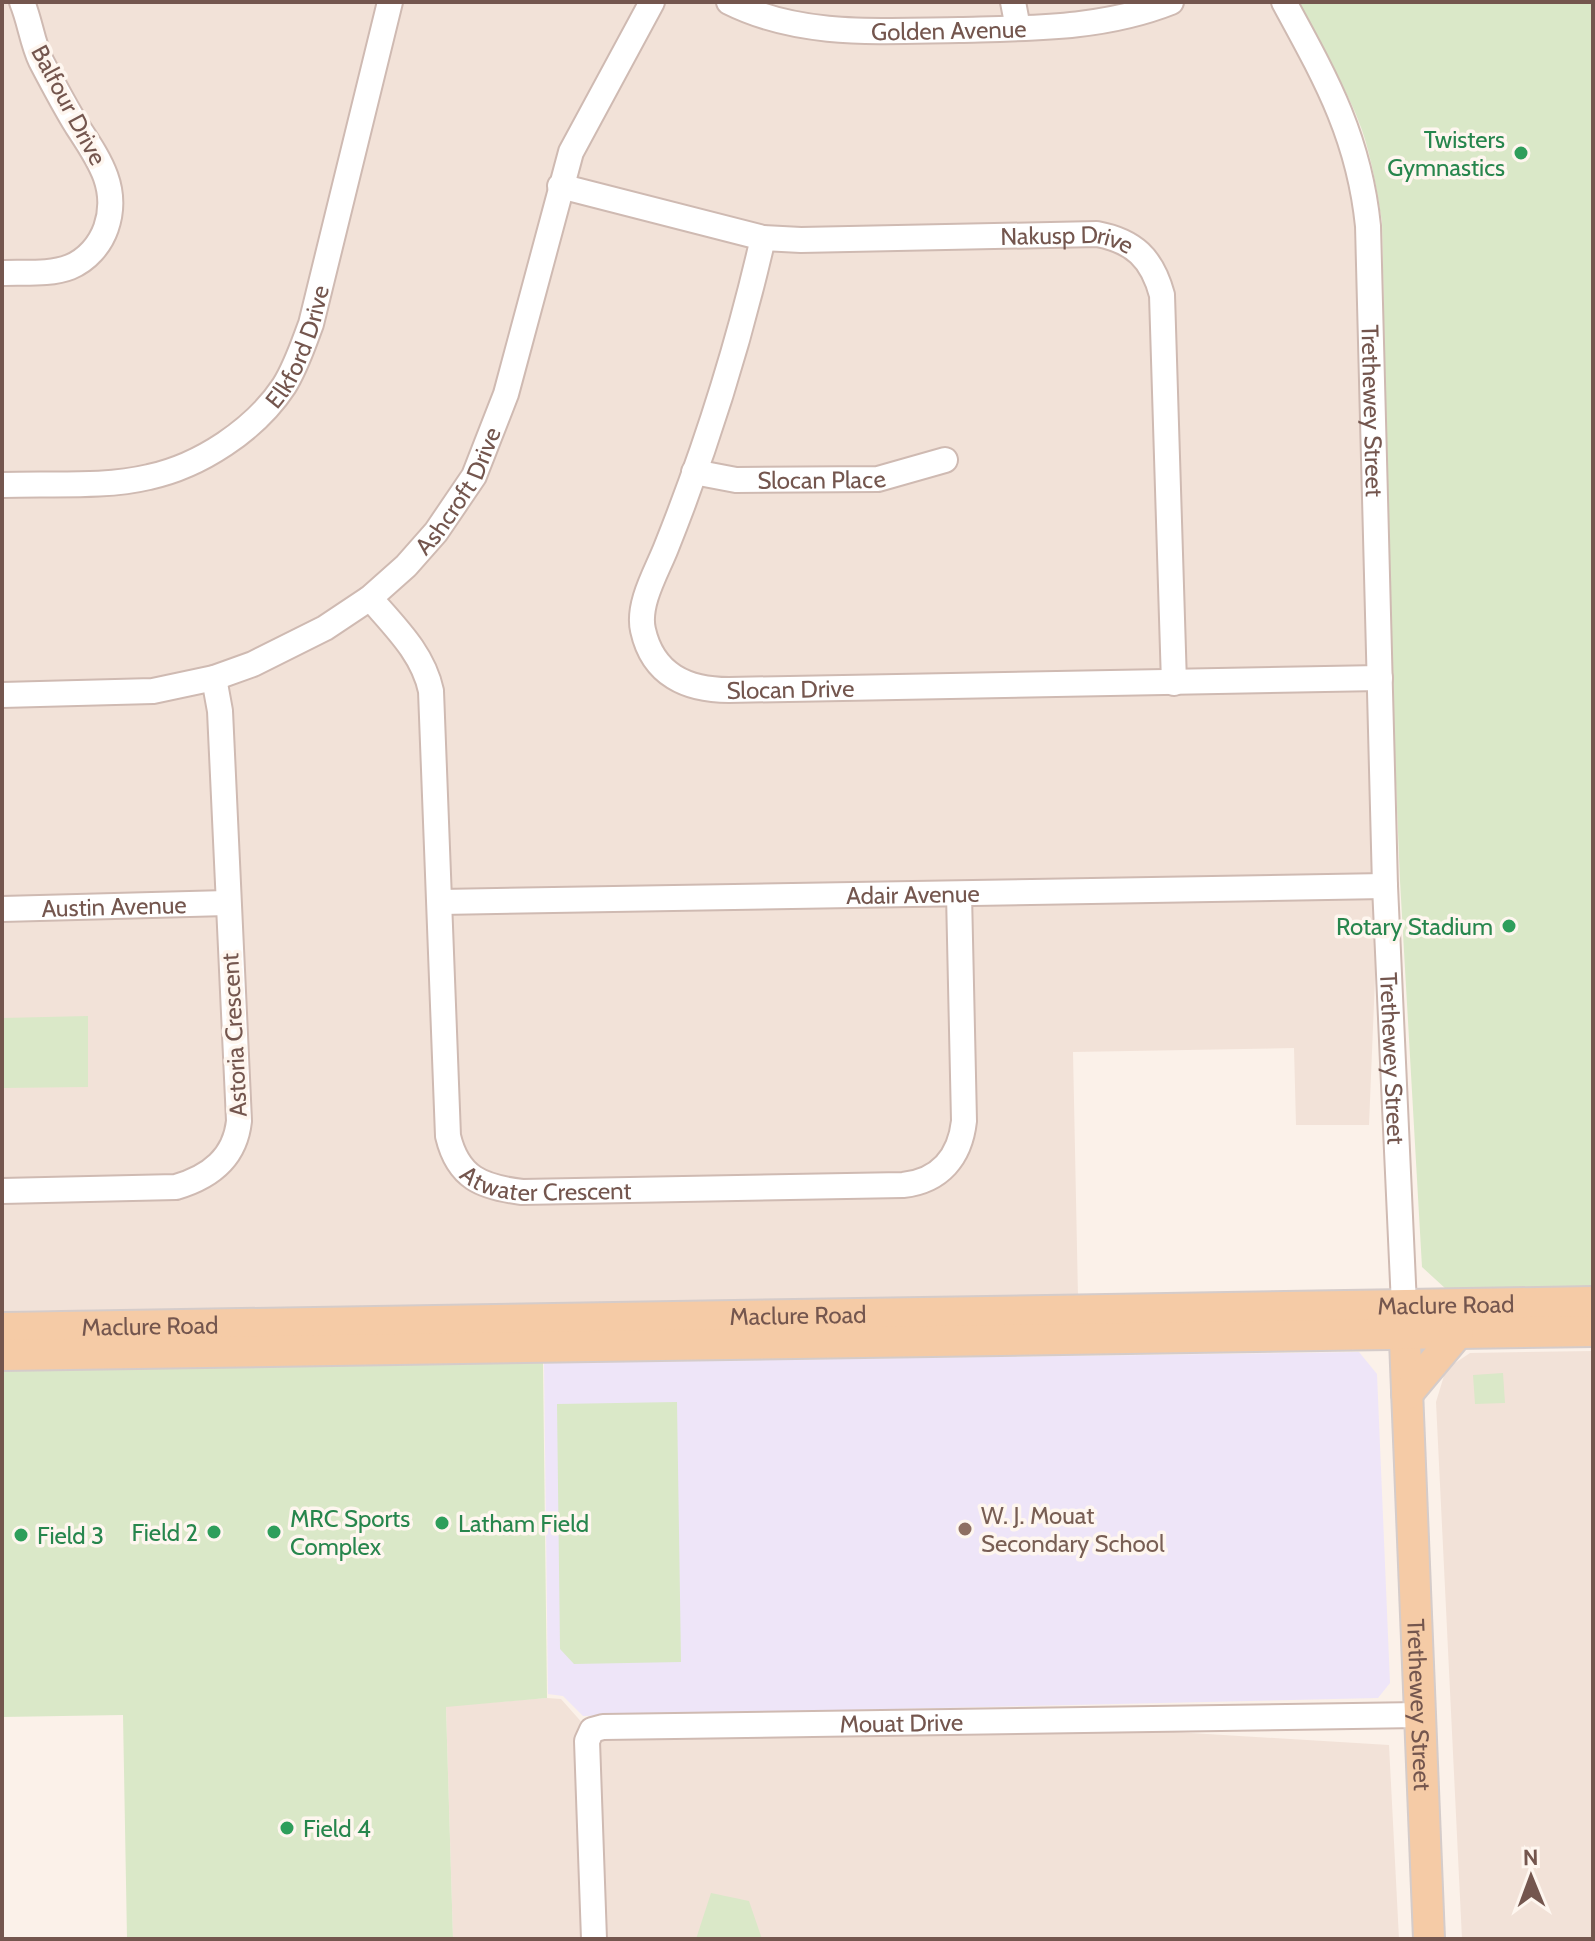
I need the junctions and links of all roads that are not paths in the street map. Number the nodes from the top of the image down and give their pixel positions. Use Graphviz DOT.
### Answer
graph roads {
  1 [pos="22,2"];
  2 [pos="390,2"];
  3 [pos="652,2"];
  4 [pos="729,2"];
  5 [pos="1013,2"];
  6 [pos="1171,2"];
  7 [pos="1284,2"];
  8 [pos="1018,28"];
  9 [pos="560,186"];
  10 [pos="763,238"];
  11 [pos="2,273"];
  12 [pos="945,460"];
  13 [pos="694,472"];
  14 [pos="2,485"];
  15 [pos="370,598"];
  16 [pos="214,678"];
  17 [pos="1380,678"];
  18 [pos="1174,683"];
  19 [pos="2,695"];
  20 [pos="1385,886"];
  21 [pos="959,894"];
  22 [pos="441,902"];
  23 [pos="227,903"];
  24 [pos="2,909"];
  25 [pos="2,1191"];
  26 [pos="1593,1302"];
  27 [pos="1404,1319"];
  28 [pos="2,1328"];
  29 [pos="1593,1331"];
  30 [pos="1458,1333"];
  31 [pos="2,1355"];
  32 [pos="1407,1394"];
  33 [pos="1419,1715"];
  34 [pos="594,1939"];
  35 [pos="1429,1939"];
  1 -- 11 [label="street, Balfour Drive"];
  2 -- 14 [label="street, Elkford Drive"];
  3 -- 9 [label="street, Ashcroft Drive"];
  4 -- 8 [label="street, Golden Avenue"];
  5 -- 8 [label="street"];
  6 -- 8 [label="street, Golden Avenue"];
  7 -- 17 [label="street, Trethewey Street"];
  9 -- 10 [label="street, Nakusp Drive"];
  9 -- 15 [label="street, Ashcroft Drive"];
  10 -- 13 [label="street, Slocan Drive"];
  10 -- 18 [label="street, Nakusp Drive"];
  12 -- 13 [label="street, Slocan Place"];
  13 -- 18 [label="street, Slocan Drive"];
  15 -- 16 [label="street, Ashcroft Drive"];
  15 -- 22 [label="street, Atwater Crescent"];
  16 -- 19 [label="street, Ashcroft Drive"];
  16 -- 23 [label="street, Astoria Crescent"];
  17 -- 18 [label="street, Slocan Drive"];
  17 -- 20 [label="street, Trethewey Street"];
  20 -- 21 [label="street, Adair Avenue"];
  20 -- 27 [label="street, Trethewey Street"];
  21 -- 22 [label="street, Adair Avenue"];
  21 -- 22 [label="street, Atwater Crescent"];
  23 -- 24 [label="street, Austin Avenue"];
  23 -- 25 [label="street, Astoria Crescent"];
  26 -- 27 [label="main road, Maclure Road"];
  27 -- 28 [label="main road, Maclure Road"];
  27 -- 30 [label="main road, Maclure Road"];
  27 -- 31 [label="main road, Maclure Road"];
  27 -- 32 [label="main road, Trethewey Street"];
  29 -- 30 [label="main road, Maclure Road"];
  30 -- 32 [label="main road"];
  32 -- 33 [label="main road, Trethewey Street"];
  33 -- 34 [label="street, Mouat Drive"];
  33 -- 35 [label="main road, Trethewey Street"];
}
